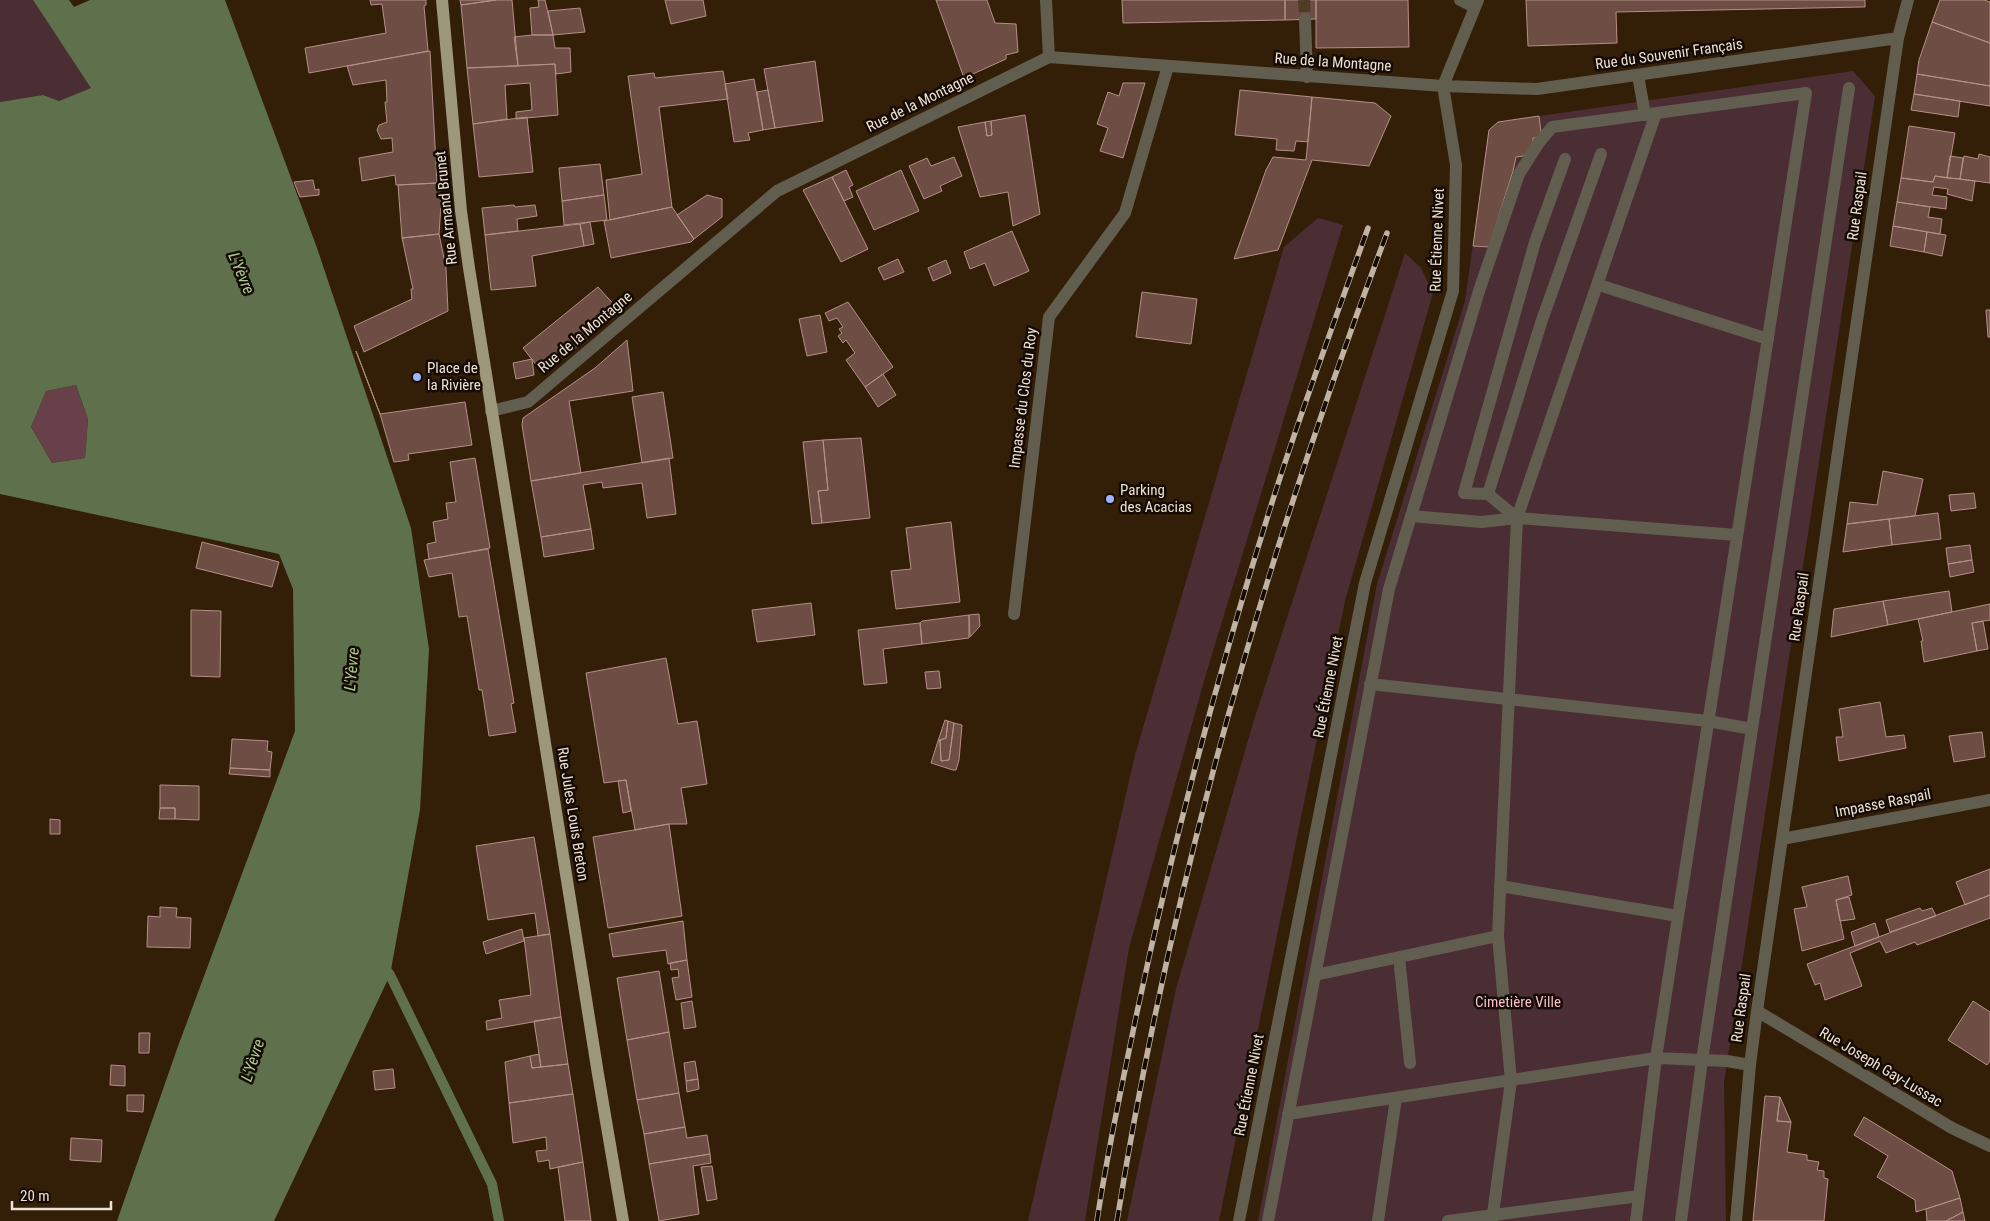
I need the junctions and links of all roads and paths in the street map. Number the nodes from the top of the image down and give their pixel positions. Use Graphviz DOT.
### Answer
graph roads {
  1 [pos="442,0"];
  2 [pos="1046,0"];
  3 [pos="1460,0"];
  4 [pos="1908,0"];
  5 [pos="1476,4"];
  6 [pos="1305,19"];
  7 [pos="1898,38"];
  8 [pos="1049,56"];
  9 [pos="1168,66"];
  10 [pos="1638,75"];
  11 [pos="1307,77"];
  12 [pos="1443,86"];
  13 [pos="1850,88"];
  14 [pos="1650,114"];
  15 [pos="1601,154"];
  16 [pos="1565,159"];
  17 [pos="1598,285"];
  18 [pos="1768,339"];
  19 [pos="491,411"];
  20 [pos="1488,494"];
  21 [pos="1410,516"];
  22 [pos="1517,518"];
  23 [pos="1738,536"];
  24 [pos="1014,614"];
  25 [pos="1370,684"];
  26 [pos="1508,699"];
  27 [pos="1708,721"];
  28 [pos="1752,729"];
  29 [pos="1990,800"];
  30 [pos="1782,839"];
  31 [pos="1500,886"];
  32 [pos="1678,916"];
  33 [pos="1498,936"];
  34 [pos="1400,957"];
  35 [pos="1315,975"];
  36 [pos="1757,1011"];
  37 [pos="1656,1058"];
  38 [pos="1702,1060"];
  39 [pos="1410,1063"];
  40 [pos="1750,1066"];
  41 [pos="1511,1081"];
  42 [pos="1396,1098"];
  43 [pos="1288,1114"];
  44 [pos="1990,1146"];
  45 [pos="1639,1196"];
  46 [pos="1493,1218"];
  47 [pos="623,1221"];
  48 [pos="1238,1221"];
  49 [pos="1268,1221"];
  50 [pos="1378,1221"];
  51 [pos="1448,1221"];
  52 [pos="1636,1221"];
  53 [pos="1681,1221"];
  54 [pos="1736,1221"];
  1 -- 19 [label="main road, Rue Armand Brunet"];
  2 -- 8 [label="street"];
  3 -- 5 [label="street"];
  4 -- 7 [label="street, Rue Raspail"];
  5 -- 12 [label="street"];
  6 -- 11 [label="street"];
  7 -- 10 [label="street, Rue du Souvenir Français"];
  7 -- 30 [label="street, Rue Raspail"];
  8 -- 9 [label="street, Rue de la Montagne"];
  8 -- 19 [label="street, Rue de la Montagne"];
  9 -- 11 [label="street, Rue de la Montagne"];
  9 -- 24 [label="street, Impasse du Clos du Roy"];
  10 -- 12 [label="street, Rue du Souvenir Français"];
  10 -- 14 [label="street"];
  11 -- 12 [label="street, Rue de la Montagne"];
  12 -- 48 [label="street, Rue Étienne Nivet"];
  13 -- 28 [label="street"];
  14 -- 17 [label="street"];
  14 -- 18 [label="street"];
  14 -- 21 [label="street"];
  15 -- 20 [label="street"];
  16 -- 20 [label="street"];
  17 -- 18 [label="street"];
  17 -- 22 [label="street"];
  18 -- 23 [label="street"];
  19 -- 47 [label="main road, Rue Jules Louis Breton"];
  20 -- 22 [label="street"];
  21 -- 22 [label="street"];
  21 -- 25 [label="street"];
  22 -- 23 [label="street"];
  22 -- 26 [label="street"];
  23 -- 27 [label="street"];
  25 -- 26 [label="street"];
  25 -- 35 [label="street"];
  26 -- 27 [label="street"];
  26 -- 31 [label="street"];
  27 -- 28 [label="street"];
  27 -- 32 [label="street"];
  28 -- 38 [label="street"];
  29 -- 30 [label="street, Impasse Raspail"];
  30 -- 36 [label="street, Rue Raspail"];
  31 -- 32 [label="street"];
  31 -- 33 [label="street"];
  32 -- 37 [label="street"];
  33 -- 34 [label="street"];
  33 -- 41 [label="street"];
  34 -- 35 [label="street"];
  34 -- 39 [label="street"];
  35 -- 43 [label="street"];
  36 -- 40 [label="street, Rue Raspail"];
  36 -- 44 [label="street, Rue Joseph Gay-Lussac"];
  37 -- 38 [label="street"];
  37 -- 41 [label="street"];
  37 -- 45 [label="street"];
  38 -- 40 [label="street"];
  38 -- 53 [label="street"];
  40 -- 54 [label="street, Rue Raspail"];
  41 -- 42 [label="street"];
  41 -- 46 [label="street"];
  42 -- 43 [label="street"];
  42 -- 50 [label="street"];
  43 -- 49 [label="street"];
  45 -- 46 [label="street"];
  45 -- 52 [label="street"];
  46 -- 51 [label="street"];
}
